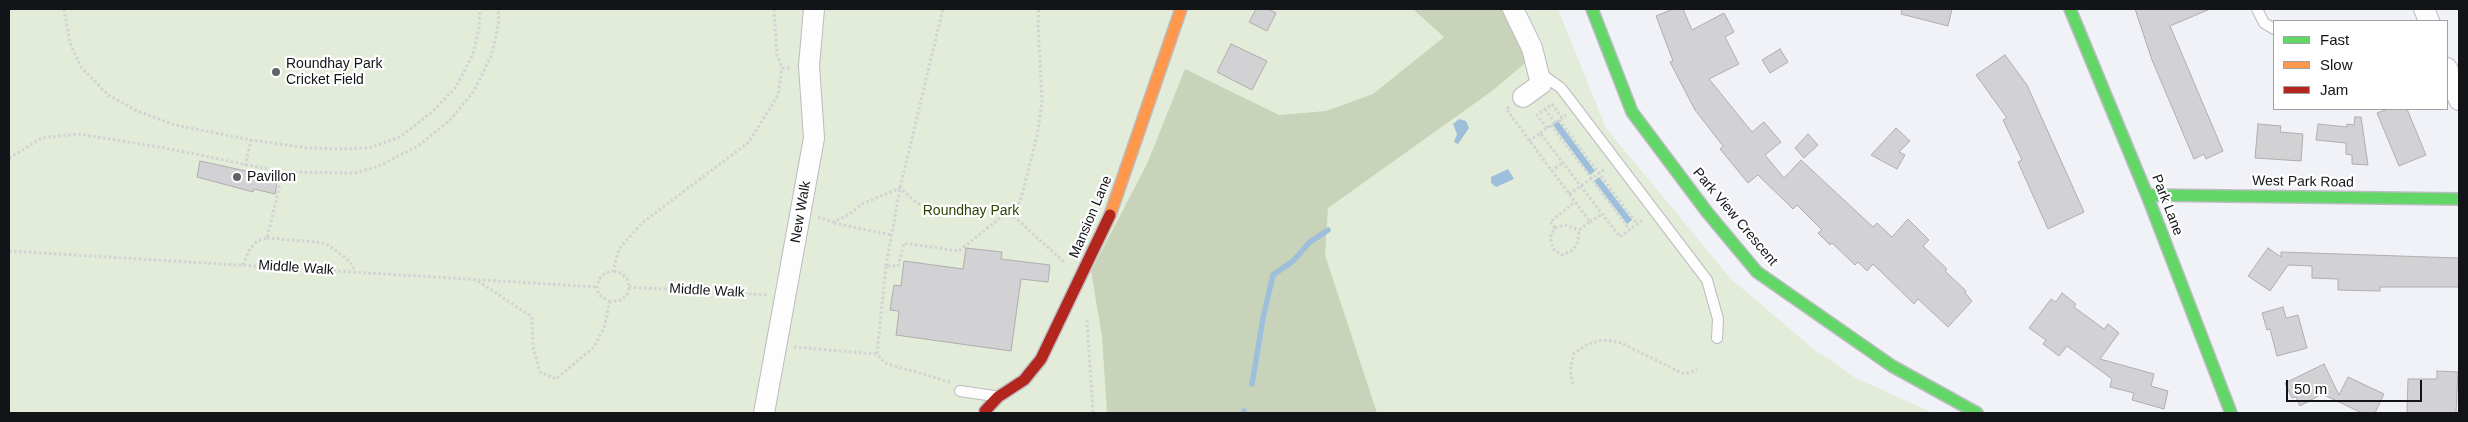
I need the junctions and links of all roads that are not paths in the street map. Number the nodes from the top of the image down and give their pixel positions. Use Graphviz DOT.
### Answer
graph roads {
  1 [pos="814,9"];
  2 [pos="1181,9"];
  3 [pos="1513,9"];
  4 [pos="1592,9"];
  5 [pos="2070,9"];
  6 [pos="2257,9"];
  7 [pos="2273,28"];
  8 [pos="2448,71"];
  9 [pos="1539,72"];
  10 [pos="1524,97"];
  11 [pos="2459,100"];
  12 [pos="2147,194"];
  13 [pos="2459,199"];
  14 [pos="1717,338"];
  15 [pos="960,391"];
  16 [pos="989,407"];
  17 [pos="764,413"];
  18 [pos="1977,413"];
  19 [pos="2232,413"];
  1 -- 17 [label="street, New Walk"];
  2 -- 16 [label="street, Mansion Lane"];
  3 -- 9 [label="street"];
  4 -- 18 [label="street, Park View Crescent"];
  5 -- 12 [label="street, Park Lane"];
  6 -- 7 [label="lane"];
  8 -- 11 [label="street"];
  9 -- 10 [label="street"];
  9 -- 14 [label="lane"];
  12 -- 13 [label="street, West Park Road"];
  12 -- 19 [label="street, Park Lane"];
  15 -- 16 [label="lane"];
}
